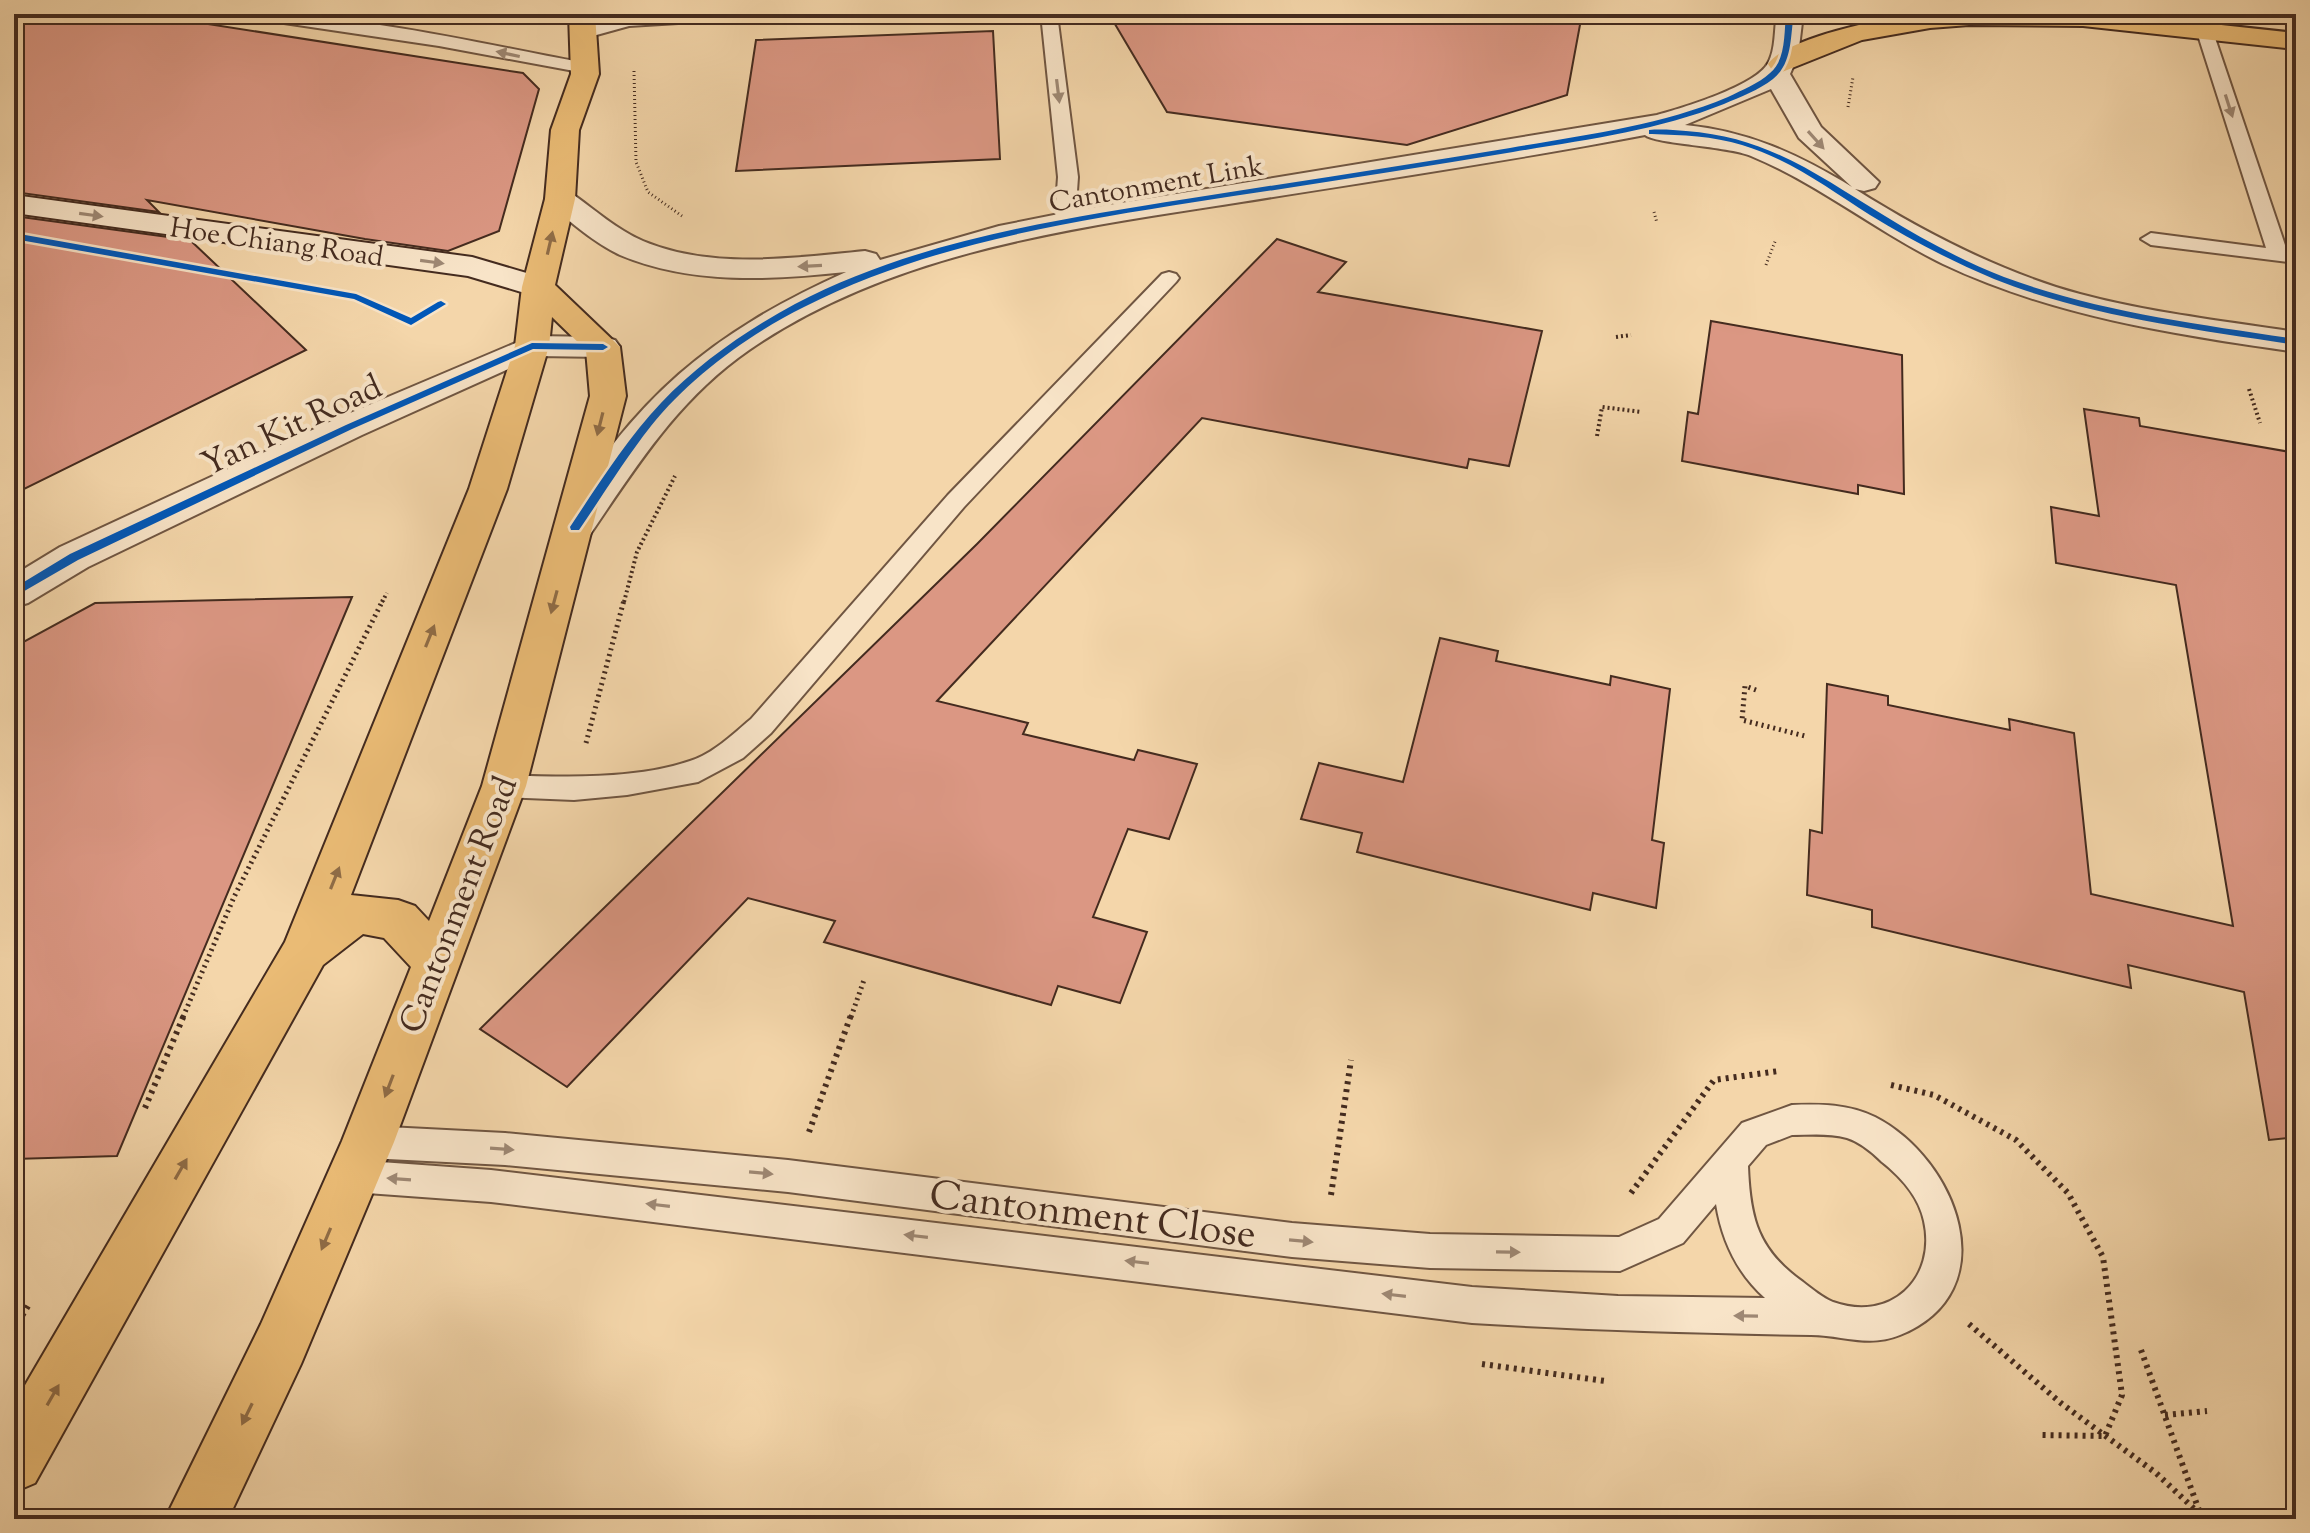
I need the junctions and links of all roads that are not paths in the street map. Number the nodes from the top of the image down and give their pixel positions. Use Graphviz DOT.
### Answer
graph roads {
  1 [pos="257,14"];
  2 [pos="744,14"];
  3 [pos="1049,14"];
  4 [pos="1790,14"];
  5 [pos="2048,14"];
  6 [pos="2086,18"];
  7 [pos="2211,23"];
  8 [pos="2296,23"];
  9 [pos="582,24"];
  10 [pos="2296,41"];
  11 [pos="585,68"];
  12 [pos="1779,69"];
  13 [pos="1616,132"];
  14 [pos="560,199"];
  15 [pos="14,204"];
  16 [pos="1065,220"];
  17 [pos="2151,239"];
  18 [pos="915,256"];
  19 [pos="2287,256"];
  20 [pos="1169,278"];
  21 [pos="538,287"];
  22 [pos="2296,316"];
  23 [pos="2296,342"];
  24 [pos="532,346"];
  25 [pos="603,347"];
  26 [pos="575,527"];
  27 [pos="14,593"];
  28 [pos="504,786"];
  29 [pos="306,950"];
  30 [pos="436,961"];
  31 [pos="360,1159"];
  32 [pos="1731,1161"];
  33 [pos="1001,1202"];
  34 [pos="993,1245"];
  35 [pos="1824,1317"];
  36 [pos="14,1462"];
  37 [pos="196,1519"];
  11 -- 1 [label="lane, one-way"];
  2 -- 9 [label="lane"];
  3 -- 16 [label="lane, one-way"];
  4 -- 12 [label="street"];
  5 -- 6 [label="main road"];
  6 -- 7 [label="main road"];
  6 -- 12 [label="main road"];
  7 -- 8 [label="main road"];
  7 -- 10 [label="main road"];
  7 -- 19 [label="lane, one-way"];
  9 -- 11 [label="main road"];
  11 -- 14 [label="main road"];
  12 -- 13 [label="street, Cantonment Link"];
  12 -- 22 [label="street, one-way"];
  13 -- 16 [label="street, Cantonment Link"];
  13 -- 23 [label="street"];
  18 -- 14 [label="street, Cantonment Link, one-way"];
  21 -- 14 [label="main road, one-way"];
  15 -- 21 [label="street, Hoe Chiang Road, one-way"];
  16 -- 18 [label="street, Cantonment Link"];
  17 -- 19 [label="lane"];
  18 -- 26 [label="street, Cantonment Link"];
  20 -- 28 [label="lane"];
  21 -- 24 [label="main road"];
  21 -- 25 [label="main road"];
  24 -- 25 [label="street, Yan Kit Road"];
  24 -- 27 [label="street, Yan Kit Road"];
  29 -- 24 [label="main road, one-way"];
  25 -- 26 [label="main road, Cantonment Road, one-way"];
  26 -- 28 [label="main road, Cantonment Road, one-way"];
  28 -- 30 [label="main road, Cantonment Road"];
  29 -- 30 [label="main road"];
  36 -- 29 [label="main road, one-way"];
  30 -- 31 [label="main road, Cantonment Road, one-way"];
  31 -- 33 [label="lane, Cantonment Close, one-way"];
  34 -- 31 [label="lane, Cantonment Close, one-way"];
  31 -- 37 [label="main road, Cantonment Road, one-way"];
  33 -- 32 [label="lane, Cantonment Close, one-way"];
  32 -- 35 [label="lane"];
  32 -- 35 [label="lane"];
  33 -- 34 [label="lane"];
  35 -- 34 [label="lane, Cantonment Close, one-way"];
}
